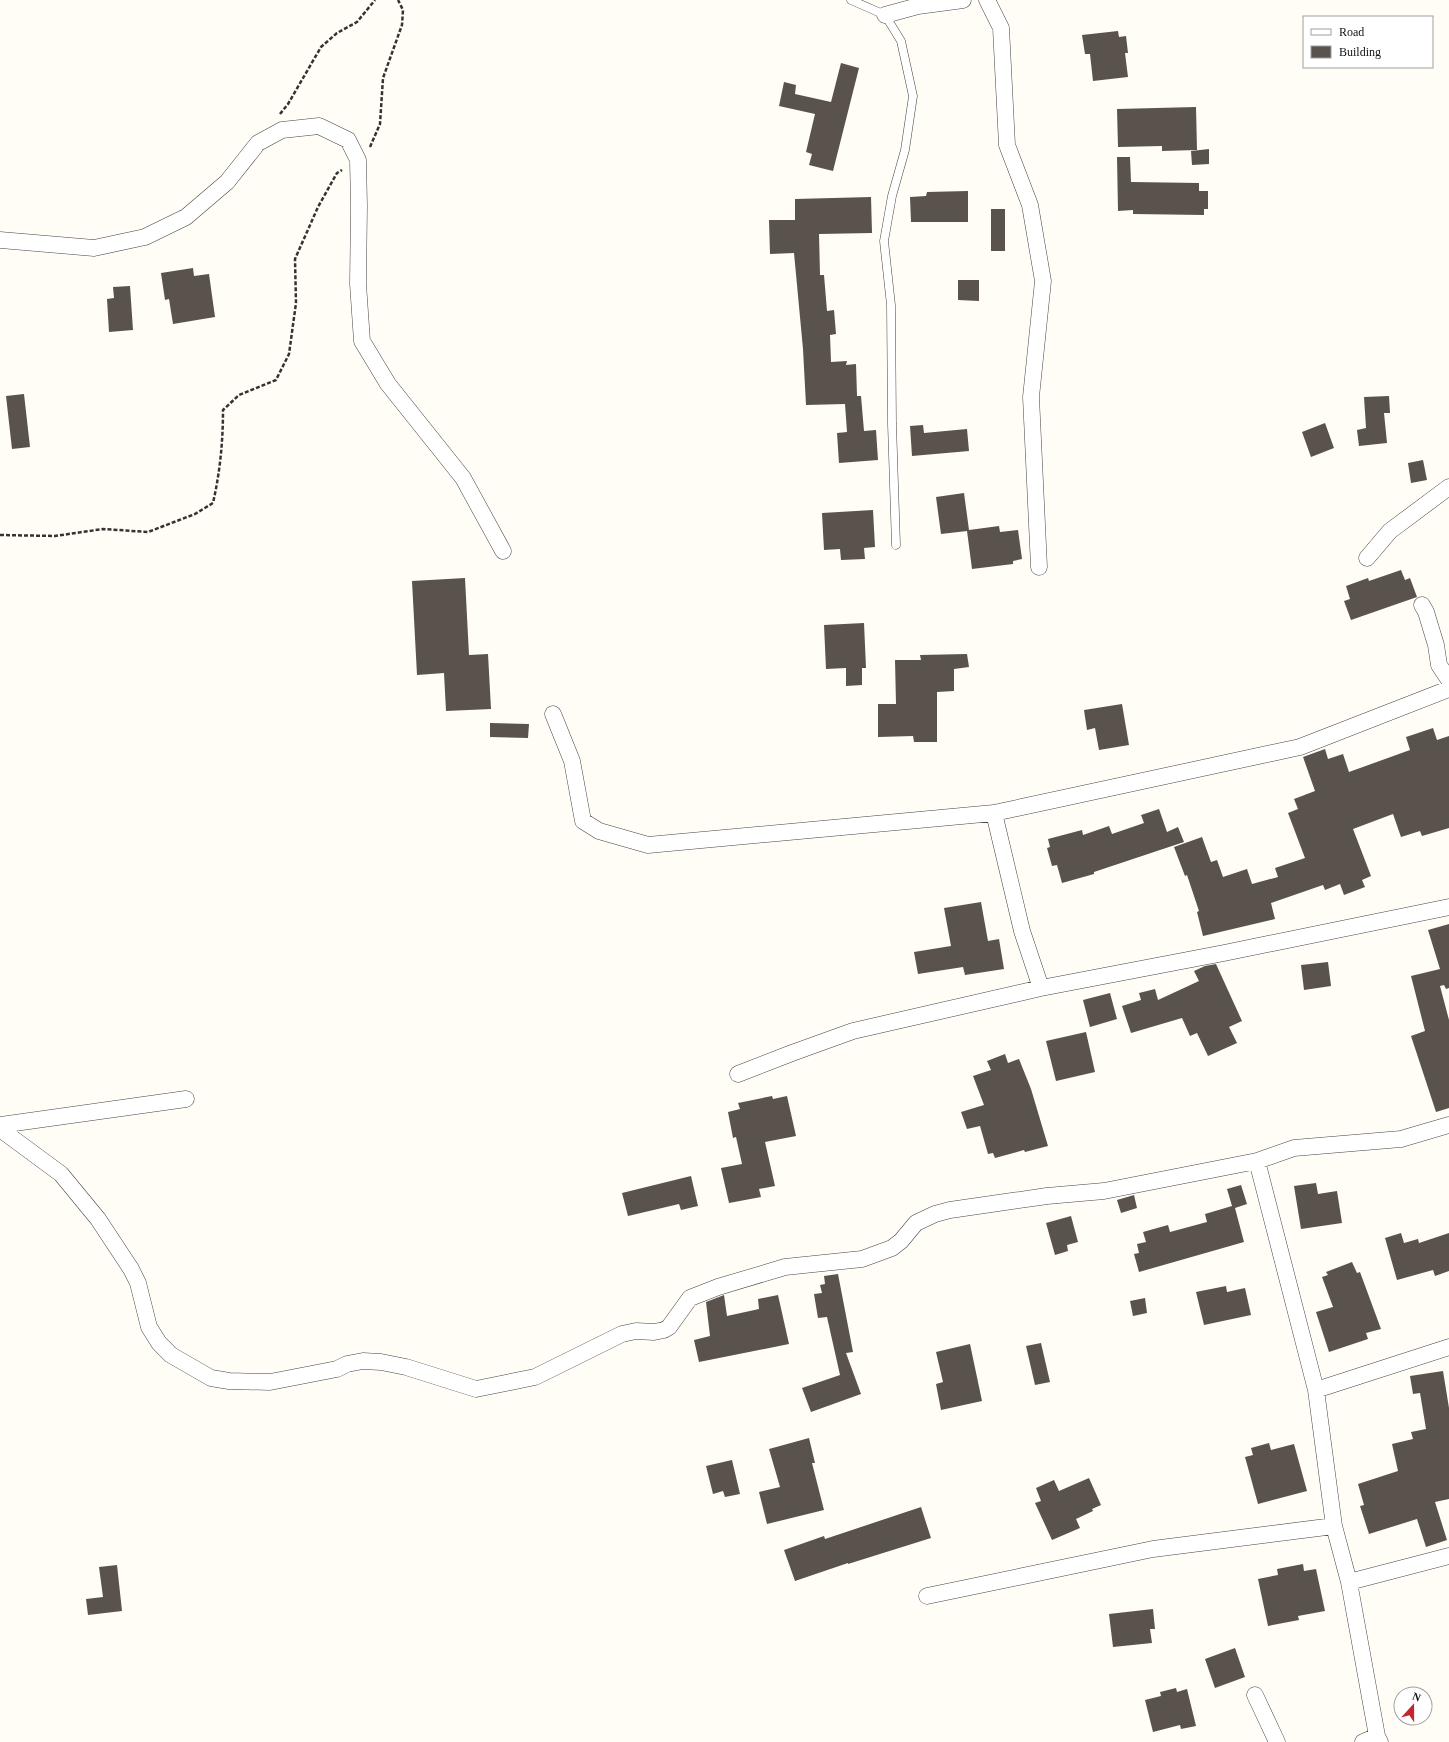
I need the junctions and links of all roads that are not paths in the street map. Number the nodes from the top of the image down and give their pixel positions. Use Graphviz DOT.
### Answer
graph roads {
  1 [pos="851,0"];
  2 [pos="963,0"];
  3 [pos="987,0"];
  4 [pos="885,15"];
  5 [pos="0,240"];
  6 [pos="1449,487"];
  7 [pos="896,545"];
  8 [pos="503,551"];
  9 [pos="1367,558"];
  10 [pos="1039,567"];
  11 [pos="1422,604"];
  12 [pos="1449,680"];
  13 [pos="1449,689"];
  14 [pos="553,714"];
  15 [pos="994,813"];
  16 [pos="1449,907"];
  17 [pos="1041,988"];
  18 [pos="738,1074"];
  19 [pos="186,1099"];
  20 [pos="0,1125"];
  21 [pos="1449,1125"];
  22 [pos="0,1129"];
  23 [pos="1257,1161"];
  24 [pos="1449,1347"];
  25 [pos="1316,1390"];
  26 [pos="1334,1526"];
  27 [pos="1449,1556"];
  28 [pos="1349,1582"];
  29 [pos="927,1596"];
  30 [pos="1255,1695"];
  31 [pos="1374,1740"];
  32 [pos="1277,1742"];
  1 -- 4 [label="lane"];
  2 -- 4 [label="street"];
  3 -- 10 [label="street"];
  4 -- 7 [label="lane"];
  5 -- 8 [label="street"];
  6 -- 9 [label="street"];
  11 -- 12 [label="street"];
  13 -- 15 [label="street"];
  14 -- 15 [label="street"];
  15 -- 17 [label="street"];
  16 -- 17 [label="street"];
  17 -- 18 [label="street"];
  19 -- 20 [label="street"];
  21 -- 23 [label="street"];
  22 -- 23 [label="street"];
  23 -- 25 [label="street"];
  24 -- 25 [label="street"];
  25 -- 26 [label="street"];
  26 -- 28 [label="street"];
  26 -- 29 [label="street"];
  27 -- 28 [label="street"];
  28 -- 31 [label="street"];
  30 -- 32 [label="street"];
}
